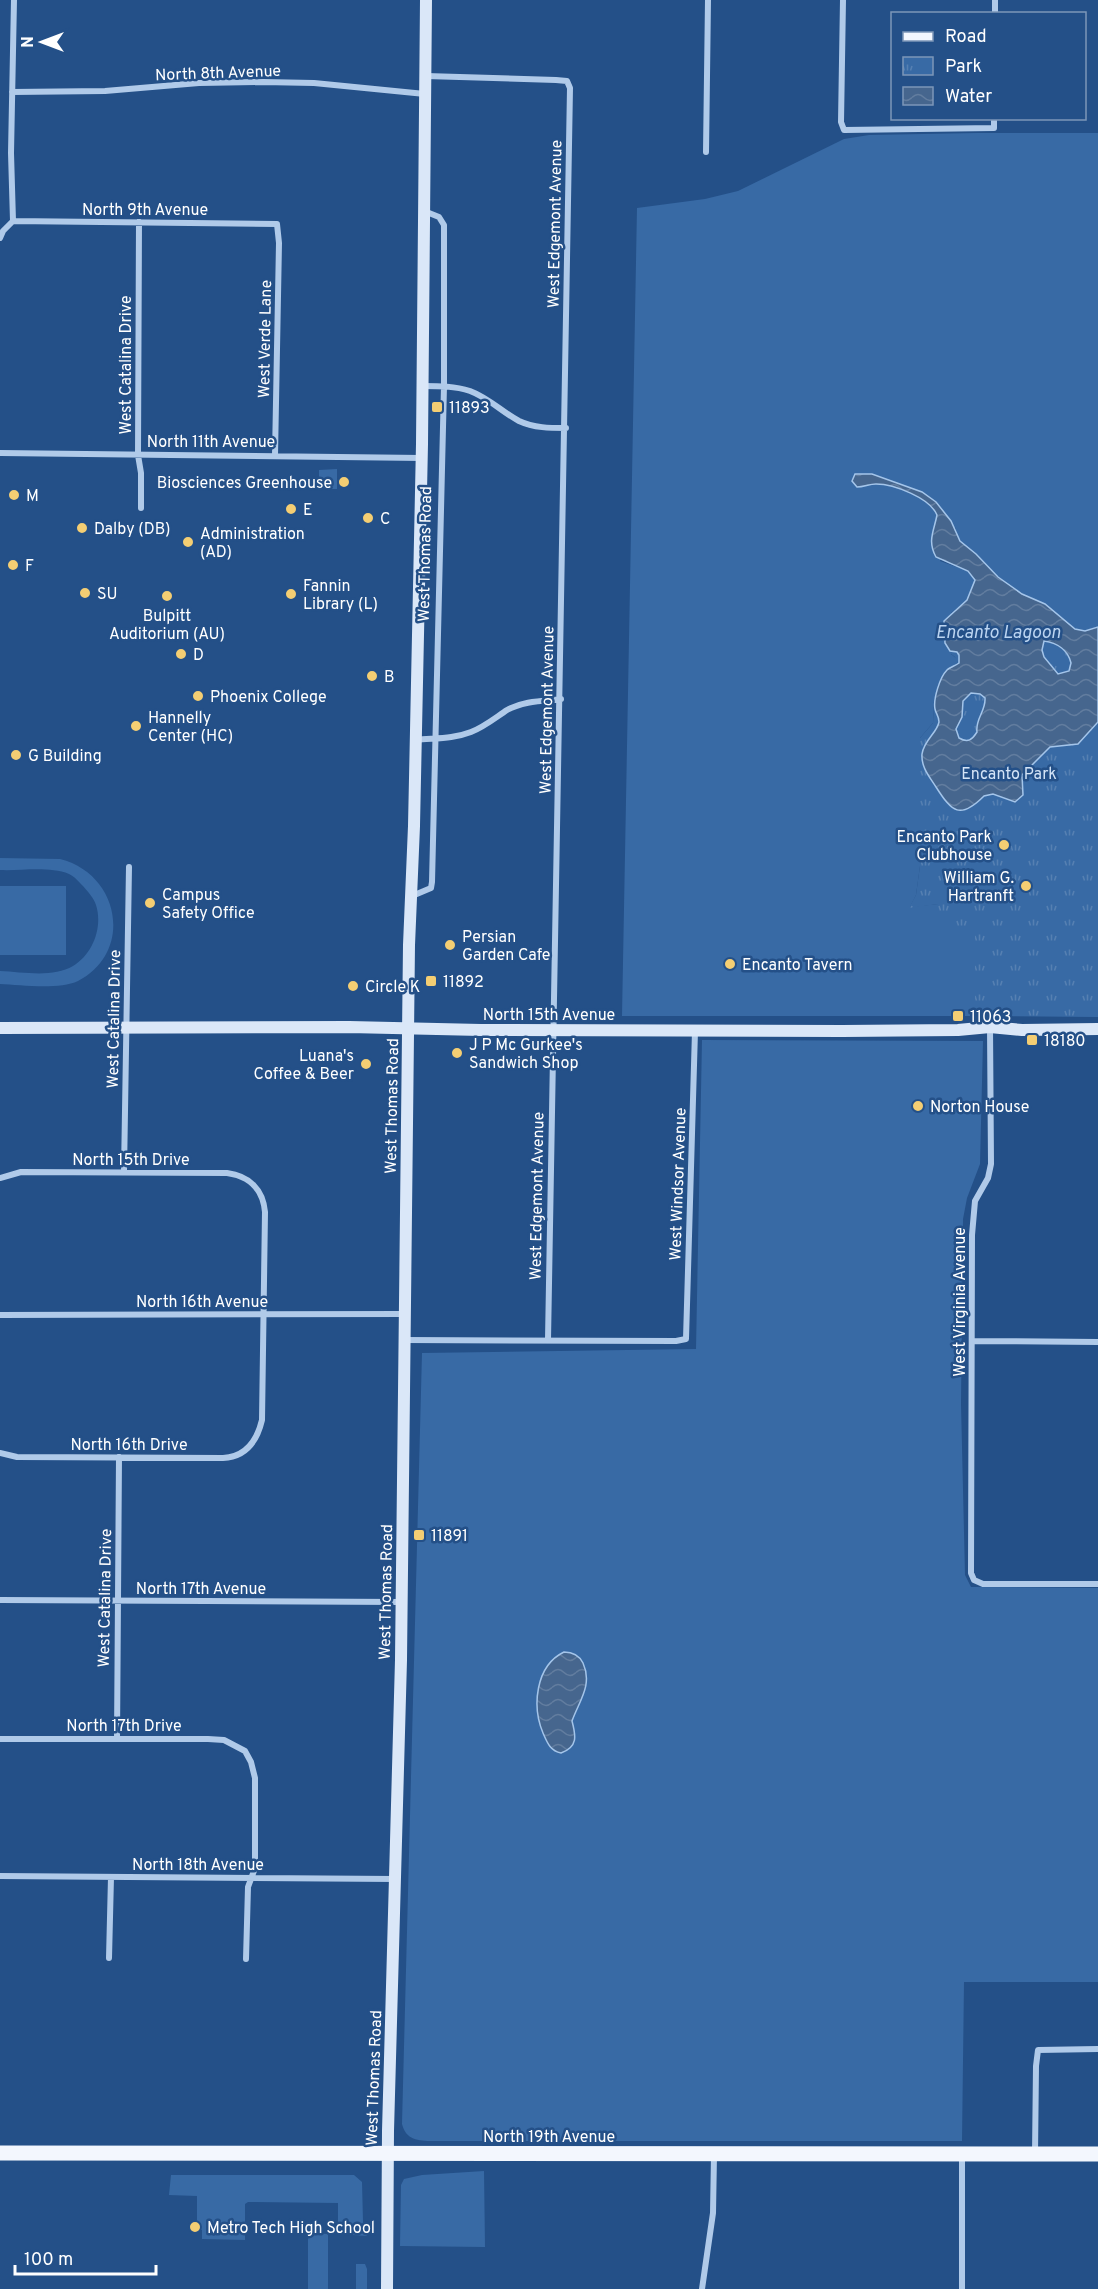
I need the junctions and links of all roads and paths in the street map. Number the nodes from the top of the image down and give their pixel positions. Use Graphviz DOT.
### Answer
graph roads {
  1 [pos="14,0"];
  2 [pos="426,0"];
  3 [pos="708,0"];
  4 [pos="843,0"];
  5 [pos="425,76"];
  6 [pos="12,92"];
  7 [pos="425,94"];
  8 [pos="994,120"];
  9 [pos="706,152"];
  10 [pos="423,211"];
  11 [pos="13,221"];
  12 [pos="140,222"];
  13 [pos="277,224"];
  14 [pos="0,238"];
  15 [pos="422,386"];
  16 [pos="444,386"];
  17 [pos="566,428"];
  18 [pos="0,453"];
  19 [pos="138,455"];
  20 [pos="275,455"];
  21 [pos="422,458"];
  22 [pos="141,508"];
  23 [pos="561,699"];
  24 [pos="436,739"];
  25 [pos="416,740"];
  26 [pos="129,867"];
  27 [pos="412,896"];
  28 [pos="990,1027"];
  29 [pos="0,1028"];
  30 [pos="408,1028"];
  31 [pos="126,1029"];
  32 [pos="1098,1029"];
  33 [pos="552,1030"];
  34 [pos="695,1030"];
  35 [pos="124,1172"];
  36 [pos="0,1178"];
  37 [pos="405,1314"];
  38 [pos="0,1315"];
  39 [pos="263,1316"];
  40 [pos="404,1340"];
  41 [pos="548,1340"];
  42 [pos="972,1341"];
  43 [pos="1098,1342"];
  44 [pos="0,1453"];
  45 [pos="119,1457"];
  46 [pos="1098,1584"];
  47 [pos="0,1600"];
  48 [pos="117,1601"];
  49 [pos="402,1602"];
  50 [pos="0,1739"];
  51 [pos="117,1739"];
  52 [pos="0,1876"];
  53 [pos="111,1877"];
  54 [pos="251,1878"];
  55 [pos="396,1879"];
  56 [pos="109,1958"];
  57 [pos="246,1959"];
  58 [pos="1098,2049"];
  59 [pos="0,2153"];
  60 [pos="714,2154"];
  61 [pos="962,2154"];
  62 [pos="1035,2154"];
  63 [pos="1098,2154"];
  64 [pos="388,2155"];
  65 [pos="387,2289"];
  66 [pos="702,2289"];
  67 [pos="962,2289"];
  1 -- 6 [label="street"];
  2 -- 5 [label="main road, West Thomas Road"];
  3 -- 9 [label="street"];
  4 -- 8 [label="street"];
  5 -- 7 [label="main road, West Thomas Road"];
  5 -- 17 [label="street, West Edgemont Avenue"];
  6 -- 7 [label="street, North 8th Avenue"];
  6 -- 11 [label="street"];
  7 -- 10 [label="main road, West Thomas Road"];
  10 -- 15 [label="main road, West Thomas Road"];
  10 -- 16 [label="street, West Thomas Road"];
  11 -- 12 [label="street, North 9th Avenue"];
  11 -- 14 [label="street"];
  12 -- 13 [label="street, North 9th Avenue"];
  12 -- 19 [label="street, West Catalina Drive"];
  13 -- 20 [label="street, West Verde Lane"];
  15 -- 16 [label="street"];
  15 -- 21 [label="main road, West Thomas Road"];
  16 -- 17 [label="street"];
  16 -- 24 [label="street, West Thomas Road"];
  17 -- 23 [label="street, West Edgemont Avenue"];
  18 -- 19 [label="street, North 11th Avenue"];
  19 -- 20 [label="street, North 11th Avenue"];
  19 -- 22 [label="street, West Catalina Drive"];
  20 -- 21 [label="street, North 11th Avenue"];
  21 -- 25 [label="main road, West Thomas Road"];
  23 -- 24 [label="street"];
  23 -- 33 [label="street, West Edgemont Avenue"];
  24 -- 25 [label="street"];
  24 -- 27 [label="street, West Thomas Road"];
  25 -- 27 [label="main road, West Thomas Road"];
  26 -- 31 [label="street, West Catalina Drive"];
  27 -- 30 [label="main road, West Thomas Road"];
  28 -- 32 [label="main road, North 15th Avenue"];
  28 -- 34 [label="main road, North 15th Avenue"];
  28 -- 42 [label="street, West Virginia Avenue"];
  29 -- 31 [label="main road, North 15th Avenue"];
  30 -- 31 [label="main road, North 15th Avenue"];
  30 -- 33 [label="main road, North 15th Avenue"];
  30 -- 37 [label="main road, West Thomas Road"];
  31 -- 35 [label="street, West Catalina Drive"];
  33 -- 34 [label="main road, North 15th Avenue"];
  33 -- 41 [label="street, West Edgemont Avenue"];
  34 -- 41 [label="street, West Windsor Avenue"];
  35 -- 36 [label="street, North 15th Drive"];
  35 -- 39 [label="street, North 15th Drive"];
  37 -- 39 [label="street, North 16th Avenue"];
  37 -- 40 [label="main road, West Thomas Road"];
  38 -- 39 [label="street, North 16th Avenue"];
  39 -- 45 [label="street, North 16th Drive"];
  40 -- 41 [label="street"];
  40 -- 49 [label="main road, West Thomas Road"];
  42 -- 43 [label="street"];
  42 -- 46 [label="street, West Virginia Avenue"];
  44 -- 45 [label="street, North 16th Drive"];
  45 -- 48 [label="street, West Catalina Drive"];
  47 -- 48 [label="street, North 17th Avenue"];
  48 -- 49 [label="street, North 17th Avenue"];
  48 -- 51 [label="street, West Catalina Drive"];
  49 -- 55 [label="main road, West Thomas Road"];
  50 -- 51 [label="street, North 17th Drive"];
  51 -- 54 [label="street, North 17th Drive"];
  52 -- 53 [label="street, North 18th Avenue"];
  53 -- 54 [label="street, North 18th Avenue"];
  53 -- 56 [label="street"];
  54 -- 55 [label="street, North 18th Avenue"];
  54 -- 57 [label="street"];
  55 -- 64 [label="main road, West Thomas Road"];
  58 -- 62 [label="street"];
  59 -- 64 [label="main road, North 19th Avenue"];
  60 -- 61 [label="main road, North 19th Avenue"];
  60 -- 64 [label="main road, North 19th Avenue"];
  60 -- 66 [label="street"];
  61 -- 62 [label="main road, North 19th Avenue"];
  61 -- 67 [label="street"];
  62 -- 63 [label="main road, North 19th Avenue"];
  64 -- 65 [label="main road, West Thomas Road"];
}
